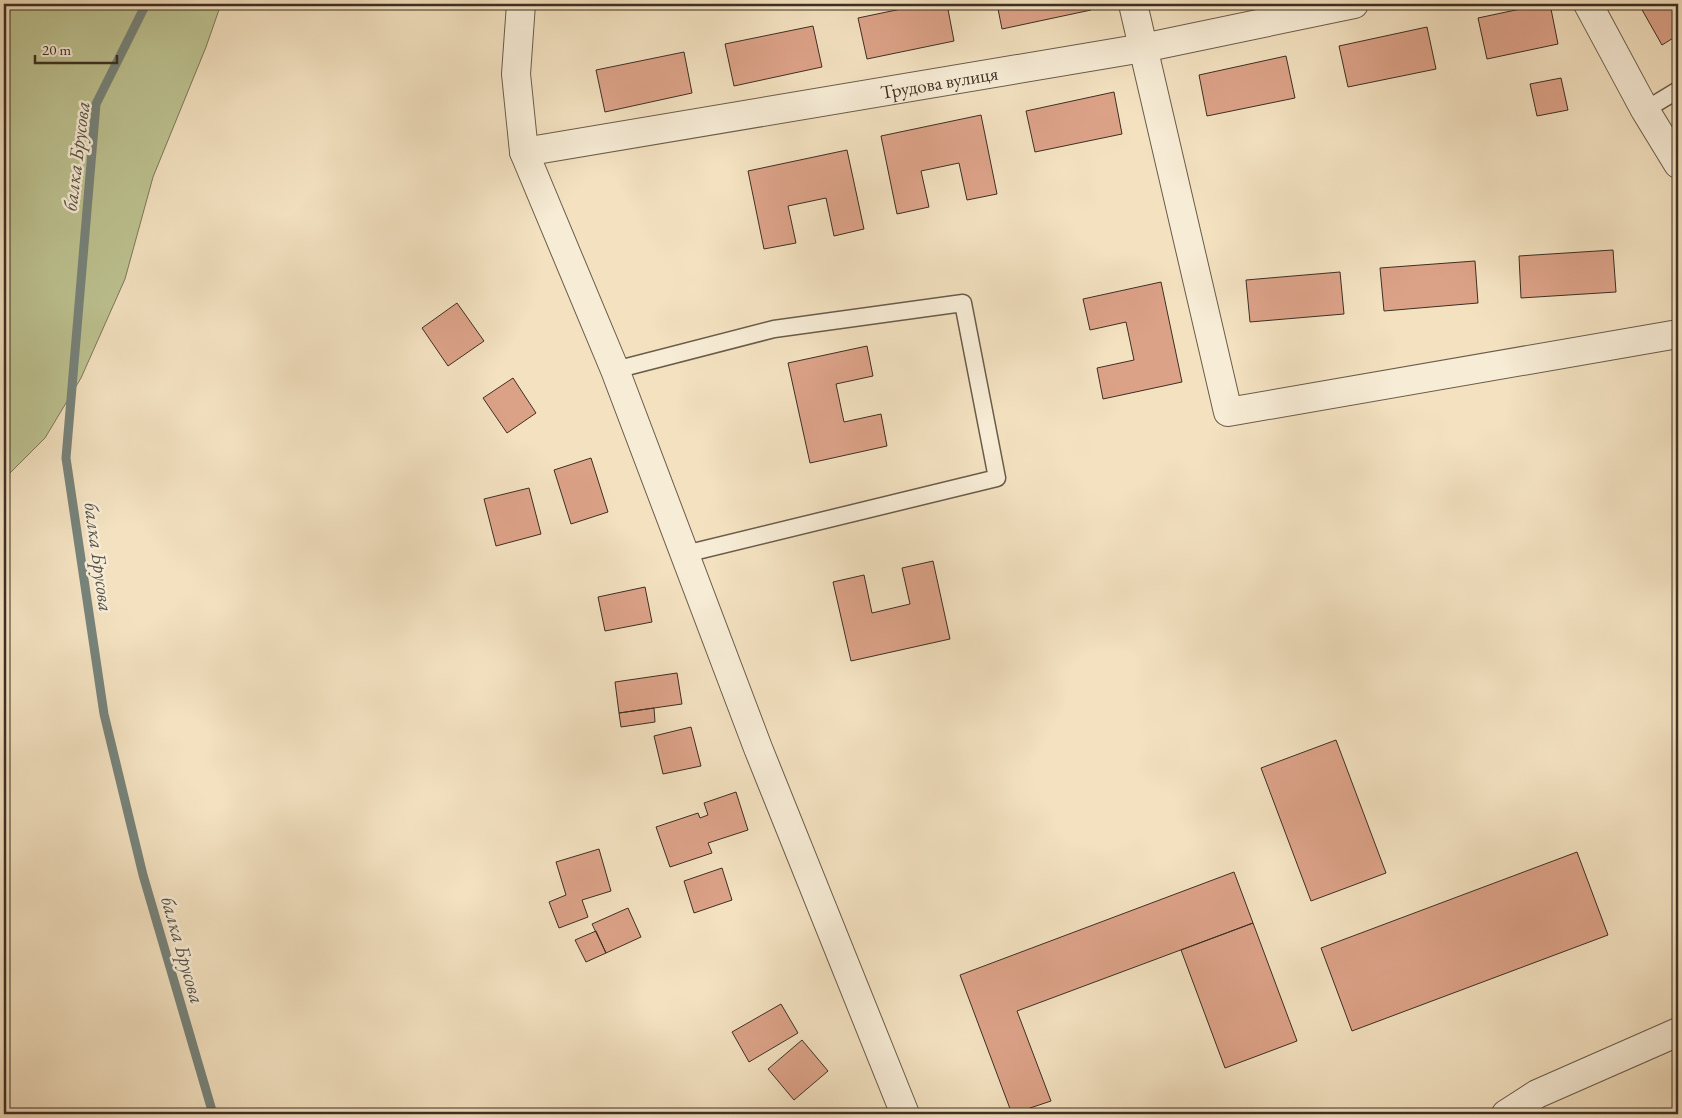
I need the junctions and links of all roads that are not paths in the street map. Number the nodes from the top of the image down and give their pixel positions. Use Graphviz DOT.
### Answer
graph roads {
  1 [pos="521,4"];
  2 [pos="1134,4"];
  3 [pos="1354,4"];
  4 [pos="1588,4"];
  5 [pos="1143,48"];
  6 [pos="1678,90"];
  7 [pos="1645,110"];
  8 [pos="524,152"];
  9 [pos="1678,164"];
  10 [pos="1678,334"];
  11 [pos="615,370"];
  12 [pos="685,554"];
  13 [pos="1678,1032"];
  14 [pos="905,1114"];
  15 [pos="1506,1114"];
  1 -- 8 [label="street"];
  2 -- 5 [label="street"];
  3 -- 5 [label="street, Трудова вулиця"];
  4 -- 7 [label="street"];
  5 -- 8 [label="street, Трудова вулиця"];
  5 -- 10 [label="street"];
  6 -- 7 [label="lane"];
  7 -- 9 [label="street"];
  8 -- 11 [label="street"];
  11 -- 12 [label="street"];
  11 -- 12 [label="lane"];
  12 -- 14 [label="street"];
  13 -- 15 [label="street"];
}
